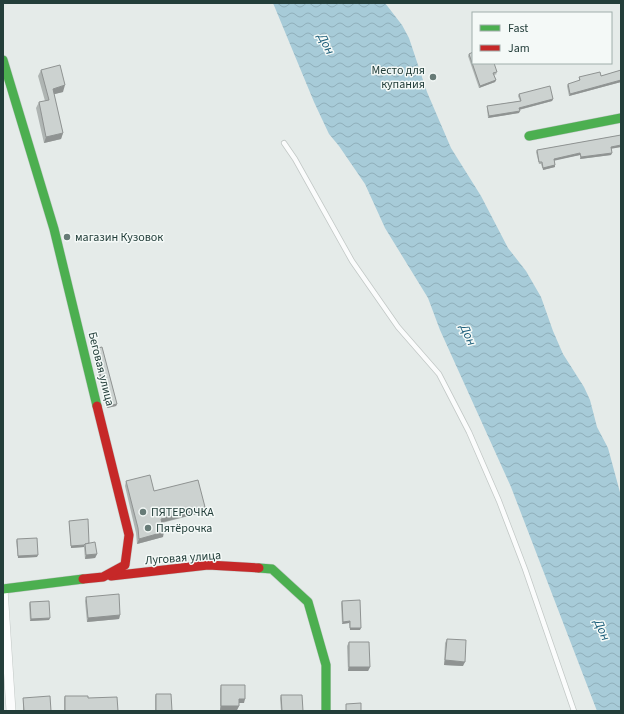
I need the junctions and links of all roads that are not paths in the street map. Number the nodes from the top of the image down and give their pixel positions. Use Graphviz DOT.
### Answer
graph roads {
  1 [pos="3,60"];
  2 [pos="621,118"];
  3 [pos="529,136"];
  4 [pos="284,143"];
  5 [pos="103,577"];
  6 [pos="3,589"];
  7 [pos="11,711"];
  8 [pos="326,711"];
  9 [pos="574,711"];
  1 -- 5 [label="street, Беговая улица"];
  2 -- 3 [label="street"];
  4 -- 9 [label="lane"];
  5 -- 6 [label="street, Беговая улица"];
  5 -- 8 [label="street, Луговая улица"];
  6 -- 7 [label="street"];
}
